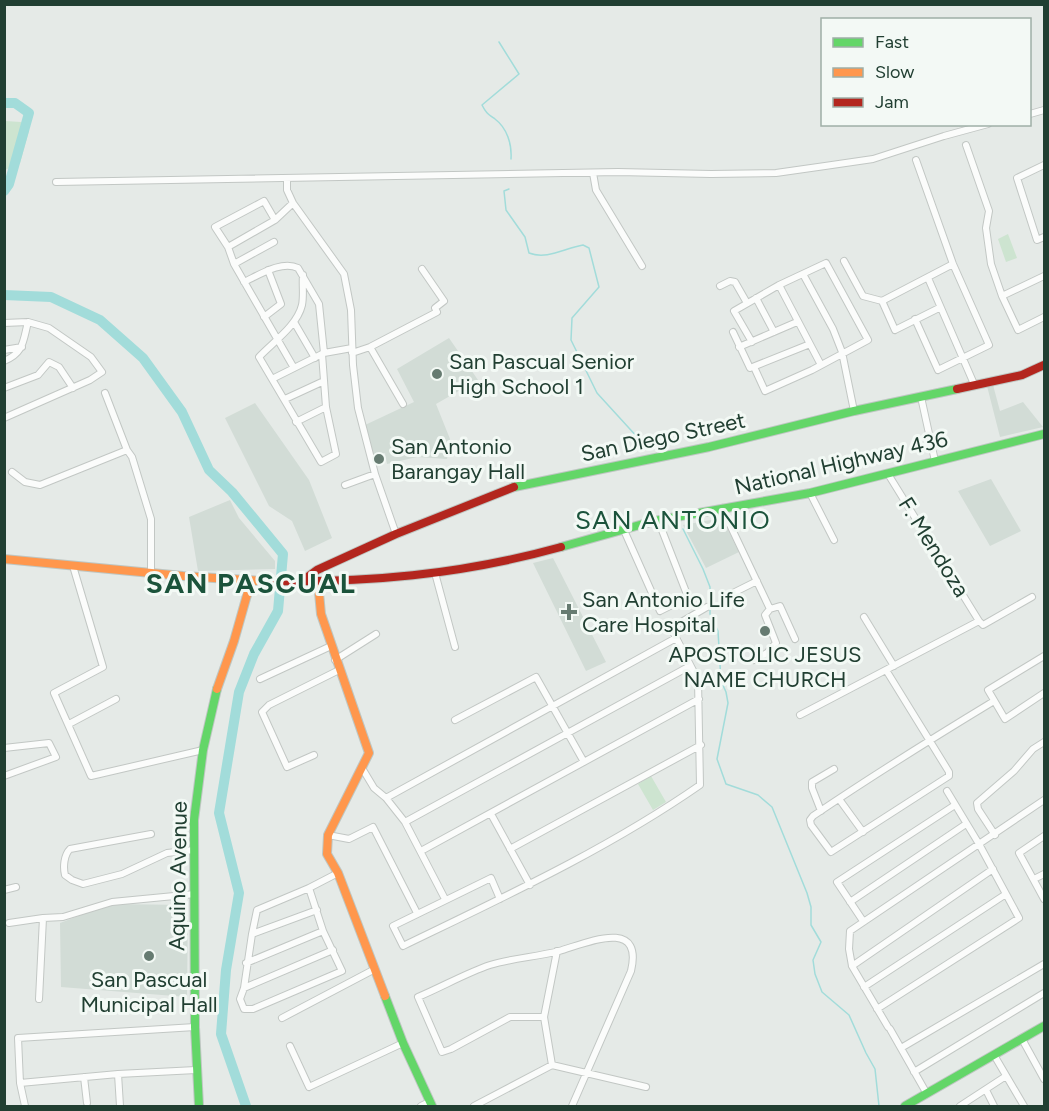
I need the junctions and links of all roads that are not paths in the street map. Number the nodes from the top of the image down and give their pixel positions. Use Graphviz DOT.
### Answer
graph roads {
  1 [pos="981,126"];
  2 [pos="966,145"];
  3 [pos="916,160"];
  4 [pos="1044,165"];
  5 [pos="593,173"];
  6 [pos="287,178"];
  7 [pos="56,182"];
  8 [pos="293,203"];
  9 [pos="275,220"];
  10 [pos="1044,237"];
  11 [pos="274,242"];
  12 [pos="228,247"];
  13 [pos="844,261"];
  14 [pos="234,264"];
  15 [pos="953,264"];
  16 [pos="642,266"];
  17 [pos="422,269"];
  18 [pos="268,270"];
  19 [pos="803,274"];
  20 [pos="303,275"];
  21 [pos="1044,276"];
  22 [pos="928,278"];
  23 [pos="244,282"];
  24 [pos="779,285"];
  25 [pos="720,286"];
  26 [pos="1002,296"];
  27 [pos="756,298"];
  28 [pos="882,301"];
  29 [pos="747,303"];
  30 [pos="939,308"];
  31 [pos="264,317"];
  32 [pos="1044,317"];
  33 [pos="915,320"];
  34 [pos="28,322"];
  35 [pos="294,322"];
  36 [pos="797,322"];
  37 [pos="4,323"];
  38 [pos="733,332"];
  39 [pos="774,332"];
  40 [pos="276,339"];
  41 [pos="752,342"];
  42 [pos="810,344"];
  43 [pos="22,347"];
  44 [pos="370,347"];
  45 [pos="739,347"];
  46 [pos="4,350"];
  47 [pos="352,351"];
  48 [pos="842,352"];
  49 [pos="323,353"];
  50 [pos="315,358"];
  51 [pos="962,358"];
  52 [pos="4,361"];
  53 [pos="821,365"];
  54 [pos="1044,365"];
  55 [pos="754,367"];
  56 [pos="294,368"];
  57 [pos="272,378"];
  58 [pos="324,381"];
  59 [pos="974,384"];
  60 [pos="4,388"];
  61 [pos="73,388"];
  62 [pos="105,393"];
  63 [pos="921,397"];
  64 [pos="285,399"];
  65 [pos="403,405"];
  66 [pos="326,406"];
  67 [pos="854,411"];
  68 [pos="4,418"];
  69 [pos="296,422"];
  70 [pos="1044,434"];
  71 [pos="127,450"];
  72 [pos="935,461"];
  73 [pos="12,472"];
  74 [pos="375,474"];
  75 [pos="888,474"];
  76 [pos="345,485"];
  77 [pos="810,493"];
  78 [pos="722,508"];
  79 [pos="658,520"];
  80 [pos="623,528"];
  81 [pos="396,534"];
  82 [pos="834,540"];
  83 [pos="4,559"];
  84 [pos="73,566"];
  85 [pos="151,572"];
  86 [pos="435,573"];
  87 [pos="251,580"];
  88 [pos="757,580"];
  89 [pos="302,581"];
  90 [pos="318,582"];
  91 [pos="729,595"];
  92 [pos="1032,597"];
  93 [pos="707,607"];
  94 [pos="770,609"];
  95 [pos="864,617"];
  96 [pos="979,621"];
  97 [pos="376,634"];
  98 [pos="676,638"];
  99 [pos="795,639"];
  100 [pos="331,646"];
  101 [pos="455,647"];
  102 [pos="1044,656"];
  103 [pos="335,660"];
  104 [pos="754,660"];
  105 [pos="690,666"];
  106 [pos="894,666"];
  107 [pos="339,670"];
  108 [pos="886,670"];
  109 [pos="260,679"];
  110 [pos="1044,693"];
  111 [pos="116,699"];
  112 [pos="699,699"];
  113 [pos="994,701"];
  114 [pos="553,706"];
  115 [pos="800,715"];
  116 [pos="455,720"];
  117 [pos="69,724"];
  118 [pos="568,734"];
  119 [pos="930,742"];
  120 [pos="1044,742"];
  121 [pos="701,745"];
  122 [pos="4,748"];
  123 [pos="203,750"];
  124 [pos="314,755"];
  125 [pos="584,762"];
  126 [pos="362,768"];
  127 [pos="834,769"];
  128 [pos="4,776"];
  129 [pos="947,791"];
  130 [pos="386,798"];
  131 [pos="838,800"];
  132 [pos="1044,800"];
  133 [pos="955,805"];
  134 [pos="821,811"];
  135 [pos="491,814"];
  136 [pos="405,822"];
  137 [pos="966,824"];
  138 [pos="863,832"];
  139 [pos="151,834"];
  140 [pos="328,835"];
  141 [pos="994,835"];
  142 [pos="1044,836"];
  143 [pos="979,844"];
  144 [pos="510,849"];
  145 [pos="194,850"];
  146 [pos="422,851"];
  147 [pos="993,869"];
  148 [pos="338,873"];
  149 [pos="1044,874"];
  150 [pos="1034,879"];
  151 [pos="531,885"];
  152 [pos="16,887"];
  153 [pos="309,888"];
  154 [pos="4,890"];
  155 [pos="195,894"];
  156 [pos="1006,894"];
  157 [pos="1044,898"];
  158 [pos="445,899"];
  159 [pos="500,899"];
  160 [pos="850,902"];
  161 [pos="316,910"];
  162 [pos="417,913"];
  163 [pos="44,918"];
  164 [pos="863,921"];
  165 [pos="9,923"];
  166 [pos="323,931"];
  167 [pos="252,934"];
  168 [pos="333,950"];
  169 [pos="557,951"];
  170 [pos="246,963"];
  171 [pos="1044,964"];
  172 [pos="852,966"];
  173 [pos="375,969"];
  174 [pos="342,972"];
  175 [pos="345,984"];
  176 [pos="864,987"];
  177 [pos="244,988"];
  178 [pos="1044,993"];
  179 [pos="39,999"];
  180 [pos="878,1009"];
  181 [pos="544,1017"];
  182 [pos="282,1018"];
  183 [pos="1044,1026"];
  184 [pos="195,1027"];
  185 [pos="1022,1039"];
  186 [pos="403,1043"];
  187 [pos="290,1046"];
  188 [pos="901,1048"];
  189 [pos="994,1055"];
  190 [pos="552,1065"];
  191 [pos="196,1070"];
  192 [pos="587,1072"];
  193 [pos="914,1072"];
  194 [pos="118,1074"];
  195 [pos="1006,1076"];
  196 [pos="84,1077"];
  197 [pos="1044,1079"];
  198 [pos="21,1083"];
  199 [pos="646,1087"];
  200 [pos="986,1090"];
  201 [pos="927,1094"];
  202 [pos="87,1103"];
  203 [pos="431,1104"];
  204 [pos="961,1106"];
  205 [pos="25,1107"];
  206 [pos="120,1107"];
  207 [pos="199,1107"];
  208 [pos="421,1107"];
  209 [pos="474,1107"];
  210 [pos="572,1107"];
  211 [pos="905,1107"];
  212 [pos="994,1107"];
  213 [pos="1024,1107"];
  1 -- 5 [label="street"];
  2 -- 26 [label="street"];
  3 -- 15 [label="street"];
  4 -- 10 [label="street"];
  5 -- 6 [label="street"];
  5 -- 16 [label="street"];
  6 -- 7 [label="street"];
  6 -- 8 [label="street"];
  8 -- 9 [label="street"];
  8 -- 47 [label="street"];
  9 -- 12 [label="street"];
  9 -- 12 [label="street"];
  11 -- 14 [label="street"];
  12 -- 14 [label="street"];
  13 -- 28 [label="street"];
  14 -- 23 [label="street"];
  15 -- 22 [label="street"];
  15 -- 51 [label="street"];
  17 -- 44 [label="street"];
  18 -- 20 [label="street"];
  18 -- 23 [label="street"];
  18 -- 31 [label="street"];
  19 -- 24 [label="street"];
  19 -- 48 [label="street"];
  19 -- 48 [label="street"];
  20 -- 35 [label="street"];
  20 -- 49 [label="street"];
  21 -- 26 [label="street"];
  22 -- 28 [label="street"];
  22 -- 30 [label="street"];
  23 -- 31 [label="street"];
  24 -- 27 [label="street"];
  24 -- 36 [label="street"];
  25 -- 29 [label="street"];
  26 -- 32 [label="street"];
  27 -- 29 [label="street"];
  27 -- 39 [label="street"];
  28 -- 33 [label="street"];
  29 -- 41 [label="street"];
  30 -- 33 [label="street"];
  30 -- 51 [label="street"];
  31 -- 40 [label="street"];
  33 -- 51 [label="street"];
  34 -- 37 [label="street"];
  34 -- 43 [label="street"];
  34 -- 61 [label="street"];
  35 -- 40 [label="street"];
  35 -- 50 [label="street"];
  36 -- 39 [label="street"];
  36 -- 42 [label="street"];
  38 -- 45 [label="street"];
  39 -- 41 [label="street"];
  40 -- 56 [label="street"];
  40 -- 57 [label="street"];
  41 -- 45 [label="street"];
  42 -- 53 [label="street"];
  42 -- 55 [label="street"];
  43 -- 46 [label="street"];
  43 -- 52 [label="street"];
  44 -- 47 [label="street"];
  44 -- 65 [label="street"];
  45 -- 55 [label="street"];
  47 -- 49 [label="street"];
  47 -- 74 [label="street"];
  48 -- 53 [label="street"];
  48 -- 67 [label="street"];
  49 -- 50 [label="street"];
  49 -- 58 [label="street"];
  50 -- 56 [label="street"];
  51 -- 59 [label="street"];
  53 -- 55 [label="street"];
  54 -- 59 [label="main road, San Diego Street"];
  56 -- 57 [label="street"];
  57 -- 64 [label="street"];
  58 -- 64 [label="street"];
  58 -- 66 [label="street"];
  59 -- 63 [label="main road, San Diego Street"];
  60 -- 61 [label="street"];
  61 -- 68 [label="street"];
  62 -- 71 [label="street"];
  63 -- 67 [label="main road, San Diego Street"];
  63 -- 72 [label="street"];
  64 -- 69 [label="street"];
  66 -- 69 [label="street"];
  66 -- 69 [label="street"];
  67 -- 81 [label="main road, San Diego Street"];
  70 -- 72 [label="main road, National Highway 436"];
  71 -- 73 [label="street"];
  71 -- 85 [label="street"];
  72 -- 75 [label="main road, National Highway 436"];
  74 -- 76 [label="street"];
  74 -- 81 [label="street"];
  75 -- 77 [label="main road, National Highway 436"];
  75 -- 96 [label="street, F. Mendoza"];
  77 -- 78 [label="main road, National Highway 436"];
  77 -- 82 [label="street"];
  78 -- 79 [label="main road, National Highway 436"];
  78 -- 88 [label="street"];
  79 -- 80 [label="main road, National Highway 436"];
  79 -- 80 [label="street"];
  80 -- 86 [label="main road, National Highway 436"];
  81 -- 89 [label="main road, San Diego Street"];
  83 -- 84 [label="main road, National Highway 436"];
  84 -- 85 [label="main road, National Highway 436"];
  84 -- 117 [label="street"];
  85 -- 87 [label="main road, National Highway 436"];
  86 -- 90 [label="main road, National Highway 436"];
  86 -- 101 [label="street"];
  87 -- 89 [label="main road, National Highway 436"];
  87 -- 123 [label="main road, Aquino Avenue"];
  88 -- 91 [label="street"];
  88 -- 94 [label="street"];
  89 -- 90 [label="main road, National Highway 436"];
  90 -- 100 [label="main road"];
  92 -- 96 [label="street"];
  93 -- 98 [label="street"];
  94 -- 99 [label="street"];
  94 -- 104 [label="street"];
  95 -- 106 [label="street"];
  96 -- 106 [label="street"];
  97 -- 103 [label="street"];
  98 -- 105 [label="street"];
  98 -- 114 [label="street"];
  100 -- 103 [label="main road"];
  100 -- 109 [label="street"];
  102 -- 113 [label="street"];
  103 -- 107 [label="main road"];
  105 -- 112 [label="street"];
  105 -- 118 [label="street"];
  106 -- 108 [label="street"];
  107 -- 124 [label="street"];
  107 -- 126 [label="main road"];
  108 -- 115 [label="street"];
  108 -- 119 [label="street"];
  110 -- 113 [label="street"];
  111 -- 117 [label="street"];
  112 -- 121 [label="street"];
  112 -- 125 [label="street"];
  113 -- 119 [label="street"];
  114 -- 116 [label="street"];
  114 -- 118 [label="street"];
  114 -- 130 [label="street"];
  117 -- 123 [label="street"];
  118 -- 125 [label="street"];
  118 -- 136 [label="street"];
  119 -- 131 [label="street"];
  119 -- 138 [label="street"];
  120 -- 141 [label="street"];
  121 -- 144 [label="street"];
  121 -- 151 [label="street"];
  122 -- 128 [label="street"];
  123 -- 145 [label="main road, Aquino Avenue"];
  125 -- 135 [label="street"];
  126 -- 130 [label="street"];
  126 -- 140 [label="main road"];
  127 -- 134 [label="street"];
  129 -- 133 [label="street"];
  130 -- 136 [label="street"];
  131 -- 134 [label="street"];
  131 -- 138 [label="street"];
  132 -- 141 [label="street"];
  133 -- 137 [label="street"];
  133 -- 160 [label="street"];
  134 -- 138 [label="street"];
  135 -- 144 [label="street"];
  135 -- 146 [label="street"];
  136 -- 146 [label="street"];
  137 -- 143 [label="street"];
  137 -- 160 [label="street"];
  139 -- 145 [label="street"];
  140 -- 148 [label="main road"];
  140 -- 162 [label="street"];
  141 -- 143 [label="street"];
  142 -- 150 [label="street"];
  143 -- 147 [label="street"];
  143 -- 164 [label="street"];
  144 -- 151 [label="street"];
  145 -- 155 [label="main road, Aquino Avenue"];
  146 -- 158 [label="street"];
  147 -- 156 [label="street"];
  147 -- 172 [label="street"];
  148 -- 153 [label="street"];
  148 -- 173 [label="main road"];
  149 -- 150 [label="street"];
  150 -- 157 [label="street"];
  151 -- 159 [label="street"];
  152 -- 154 [label="street"];
  153 -- 161 [label="street"];
  153 -- 167 [label="street"];
  155 -- 163 [label="street"];
  155 -- 184 [label="main road, Aquino Avenue"];
  156 -- 176 [label="street"];
  156 -- 180 [label="street"];
  158 -- 159 [label="street"];
  158 -- 162 [label="street"];
  159 -- 162 [label="street"];
  160 -- 164 [label="street"];
  161 -- 166 [label="street"];
  161 -- 167 [label="street"];
  163 -- 165 [label="street"];
  163 -- 179 [label="street"];
  164 -- 172 [label="street"];
  166 -- 168 [label="street"];
  166 -- 170 [label="street"];
  167 -- 170 [label="street"];
  168 -- 174 [label="street"];
  168 -- 177 [label="street"];
  169 -- 181 [label="street"];
  169 -- 181 [label="street"];
  169 -- 192 [label="street"];
  170 -- 177 [label="street"];
  171 -- 188 [label="street"];
  172 -- 176 [label="street"];
  173 -- 175 [label="street"];
  173 -- 186 [label="main road"];
  174 -- 175 [label="street"];
  174 -- 177 [label="street"];
  175 -- 182 [label="street"];
  176 -- 180 [label="street"];
  178 -- 193 [label="street"];
  180 -- 188 [label="street"];
  181 -- 190 [label="street"];
  183 -- 185 [label="main road"];
  184 -- 191 [label="main road, Aquino Avenue"];
  184 -- 198 [label="street"];
  185 -- 189 [label="main road"];
  185 -- 197 [label="street"];
  186 -- 187 [label="street"];
  186 -- 203 [label="main road"];
  188 -- 193 [label="street"];
  189 -- 195 [label="street"];
  189 -- 201 [label="main road"];
  190 -- 192 [label="street"];
  190 -- 209 [label="street"];
  191 -- 194 [label="street"];
  191 -- 207 [label="main road, Aquino Avenue"];
  192 -- 199 [label="street"];
  192 -- 210 [label="street"];
  193 -- 201 [label="street"];
  194 -- 196 [label="street"];
  194 -- 206 [label="street"];
  195 -- 200 [label="street"];
  195 -- 213 [label="street"];
  196 -- 198 [label="street"];
  196 -- 202 [label="street"];
  198 -- 205 [label="street"];
  200 -- 204 [label="street"];
  200 -- 212 [label="street"];
  201 -- 211 [label="main road"];
  203 -- 208 [label="street"];
}
